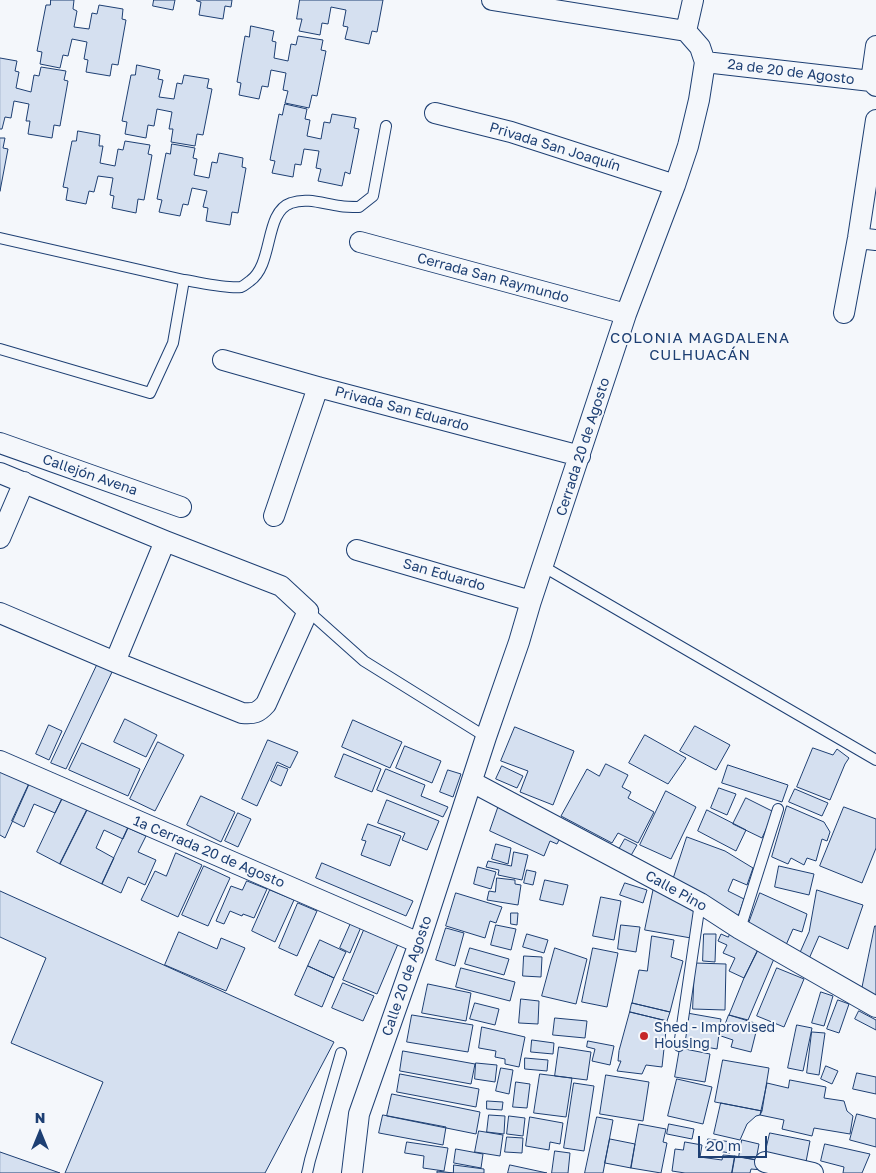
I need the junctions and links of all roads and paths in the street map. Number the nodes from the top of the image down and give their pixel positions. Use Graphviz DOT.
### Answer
graph roads {
  1 [pos="492,0"];
  2 [pos="693,0"];
  3 [pos="686,31"];
  4 [pos="876,46"];
  5 [pos="705,62"];
  6 [pos="874,84"];
  7 [pos="435,114"];
  8 [pos="876,120"];
  9 [pos="386,126"];
  10 [pos="675,185"];
  11 [pos="0,238"];
  12 [pos="867,239"];
  13 [pos="360,242"];
  14 [pos="184,280"];
  15 [pos="844,313"];
  16 [pos="626,314"];
  17 [pos="0,348"];
  18 [pos="223,360"];
  19 [pos="318,387"];
  20 [pos="0,443"];
  21 [pos="580,456"];
  22 [pos="0,473"];
  23 [pos="24,482"];
  24 [pos="181,506"];
  25 [pos="274,516"];
  26 [pos="0,538"];
  27 [pos="165,541"];
  28 [pos="357,550"];
  29 [pos="544,567"];
  30 [pos="531,601"];
  31 [pos="308,611"];
  32 [pos="0,613"];
  33 [pos="115,662"];
  34 [pos="486,736"];
  35 [pos="876,760"];
  36 [pos="0,761"];
  37 [pos="472,782"];
  38 [pos="778,809"];
  39 [pos="700,903"];
  40 [pos="740,929"];
  41 [pos="419,943"];
  42 [pos="876,1007"];
  43 [pos="679,1046"];
  44 [pos="341,1053"];
  45 [pos="765,1162"];
  46 [pos="307,1173"];
  47 [pos="352,1173"];
  48 [pos="813,1173"];
  1 -- 3 [label="street"];
  2 -- 3 [label="street"];
  3 -- 5 [label="street"];
  4 -- 6 [label="street"];
  5 -- 6 [label="street, 2ª de 20 de Agosto"];
  5 -- 10 [label="street, Cerrada 20 de Agosto"];
  7 -- 10 [label="street, Privada San Joaquín"];
  8 -- 12 [label="street"];
  9 -- 14 [label="lane"];
  10 -- 16 [label="street, Cerrada 20 de Agosto"];
  11 -- 14 [label="lane"];
  12 -- 15 [label="street"];
  13 -- 16 [label="street, Cerrada San Raymundo"];
  14 -- 17 [label="lane"];
  16 -- 21 [label="street, Cerrada 20 de Agosto"];
  18 -- 19 [label="street, Privada San Eduardo"];
  19 -- 21 [label="street, Privada San Eduardo"];
  19 -- 25 [label="street"];
  20 -- 24 [label="street, Callejón Avena"];
  21 -- 29 [label="street, Cerrada 20 de Agosto"];
  22 -- 23 [label="street"];
  23 -- 26 [label="street"];
  23 -- 27 [label="street"];
  27 -- 31 [label="street"];
  27 -- 33 [label="street"];
  28 -- 30 [label="street, San Eduardo"];
  29 -- 30 [label="street, Cerrada 20 de Agosto"];
  29 -- 35 [label="lane"];
  30 -- 34 [label="street, Cerrada 20 de Agosto"];
  31 -- 33 [label="street"];
  31 -- 34 [label="lane"];
  32 -- 33 [label="street"];
  34 -- 37 [label="street, Cerrada 20 de Agosto"];
  36 -- 41 [label="street, 1ª Cerrada 20 de Agosto"];
  37 -- 39 [label="street, Calle Pino"];
  37 -- 41 [label="street, Calle 20 de Agosto"];
  38 -- 40 [label="lane"];
  39 -- 40 [label="street, Calle Pino"];
  39 -- 43 [label="lane"];
  40 -- 42 [label="street, Calle Pino"];
  41 -- 47 [label="street, Calle 20 de Agosto"];
  44 -- 46 [label="lane"];
  45 -- 48 [label="street"];
}
